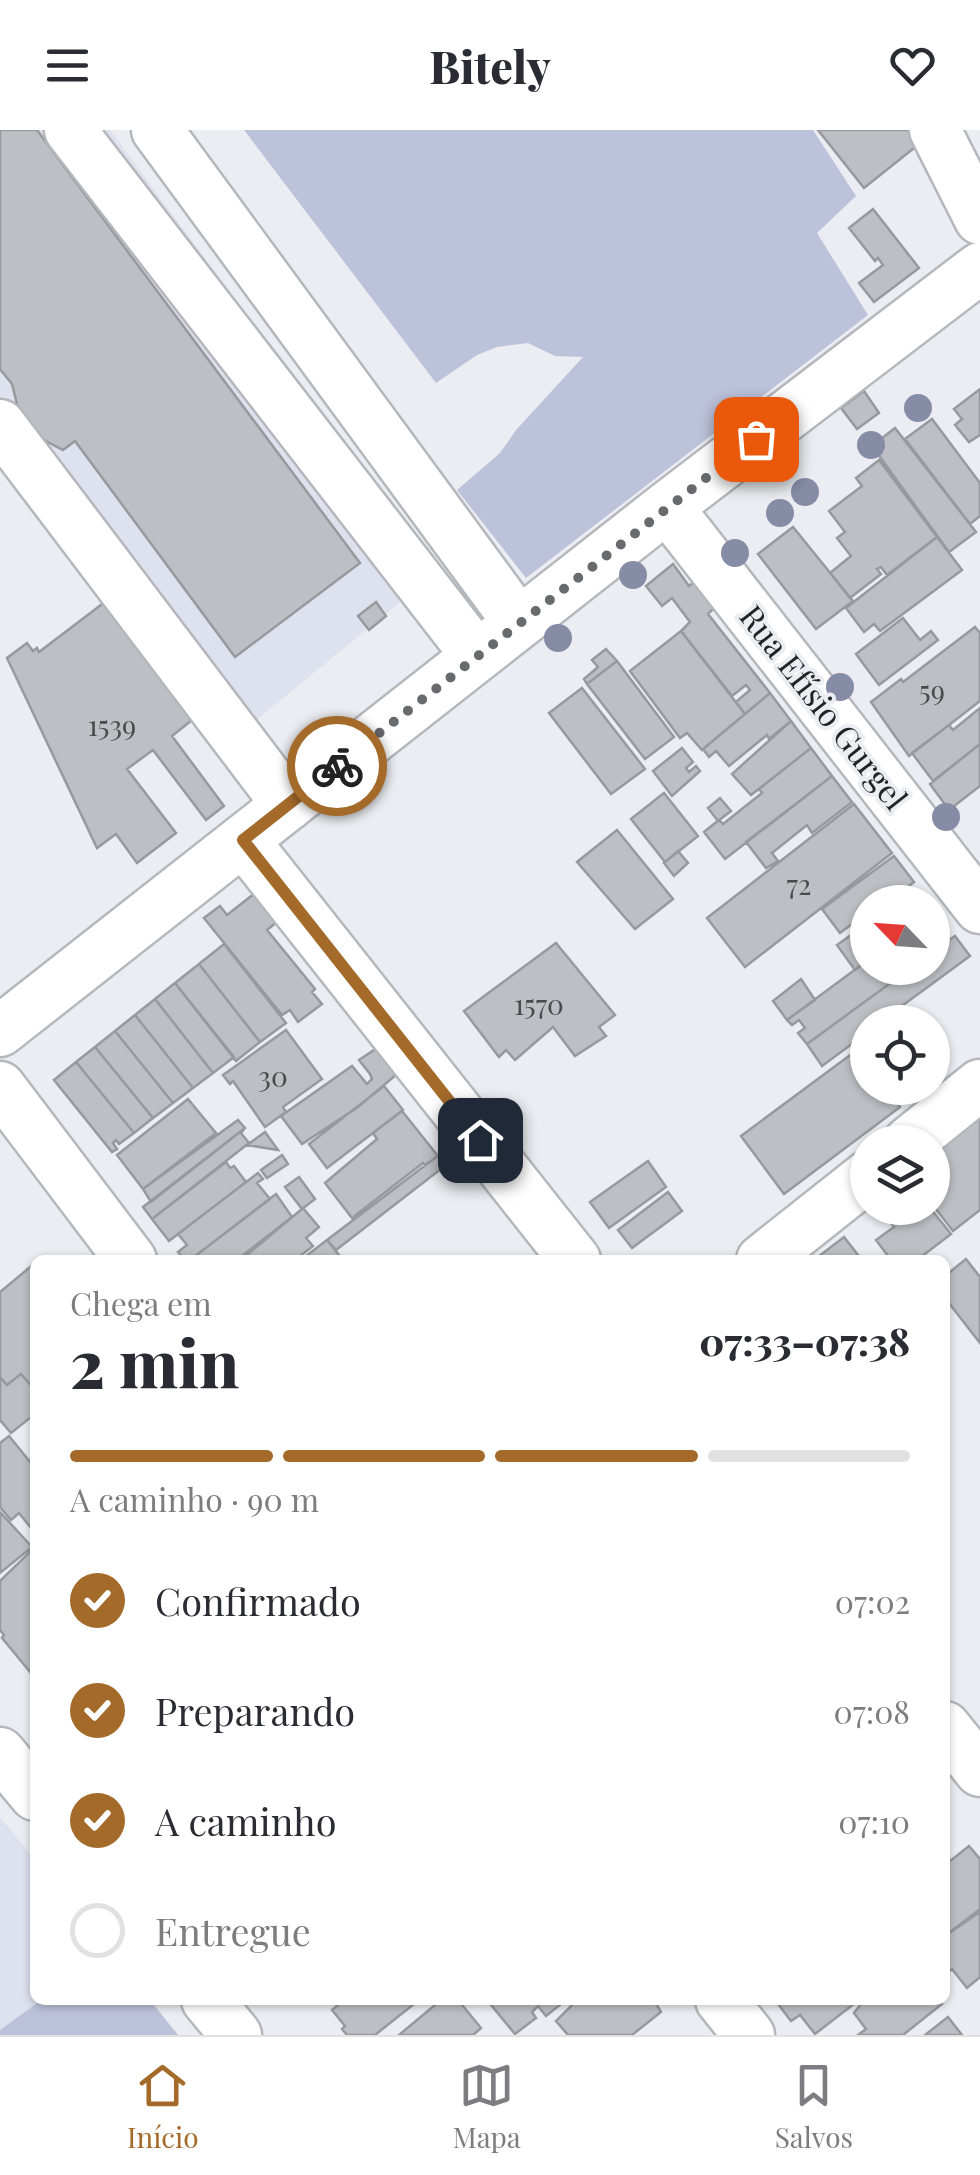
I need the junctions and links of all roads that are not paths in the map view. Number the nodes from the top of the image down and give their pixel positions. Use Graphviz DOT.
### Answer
graph roads {
  1 [pos="70,130"];
  2 [pos="157,130"];
  3 [pos="935,130"];
  4 [pos="980,219"];
  5 [pos="980,268"];
  6 [pos="0,425"];
  7 [pos="667,507"];
  8 [pos="519,623"];
  9 [pos="477,656"];
  10 [pos="288,806"];
  11 [pos="243,840"];
  12 [pos="980,908"];
  13 [pos="0,1031"];
  14 [pos="980,1085"];
  15 [pos="0,1087"];
  16 [pos="929,1125"];
  17 [pos="850,1190"];
  18 [pos="127,1255"];
  19 [pos="572,1255"];
  20 [pos="768,1255"];
  21 [pos="0,1753"];
  22 [pos="30,1788"];
  23 [pos="211,2005"];
  24 [pos="236,2035"];
  1 -- 9 [label="street"];
  2 -- 8 [label="street"];
  3 -- 4 [label="street"];
  5 -- 7 [label="street"];
  6 -- 10 [label="street"];
  7 -- 8 [label="street"];
  7 -- 12 [label="street, Rua Efísio Gurgel"];
  8 -- 9 [label="street"];
  9 -- 10 [label="street"];
  10 -- 11 [label="street"];
  11 -- 13 [label="street"];
  11 -- 19 [label="street"];
  14 -- 16 [label="street"];
  15 -- 18 [label="street"];
  17 -- 20 [label="street"];
  21 -- 22 [label="street"];
  23 -- 24 [label="street"];
}
